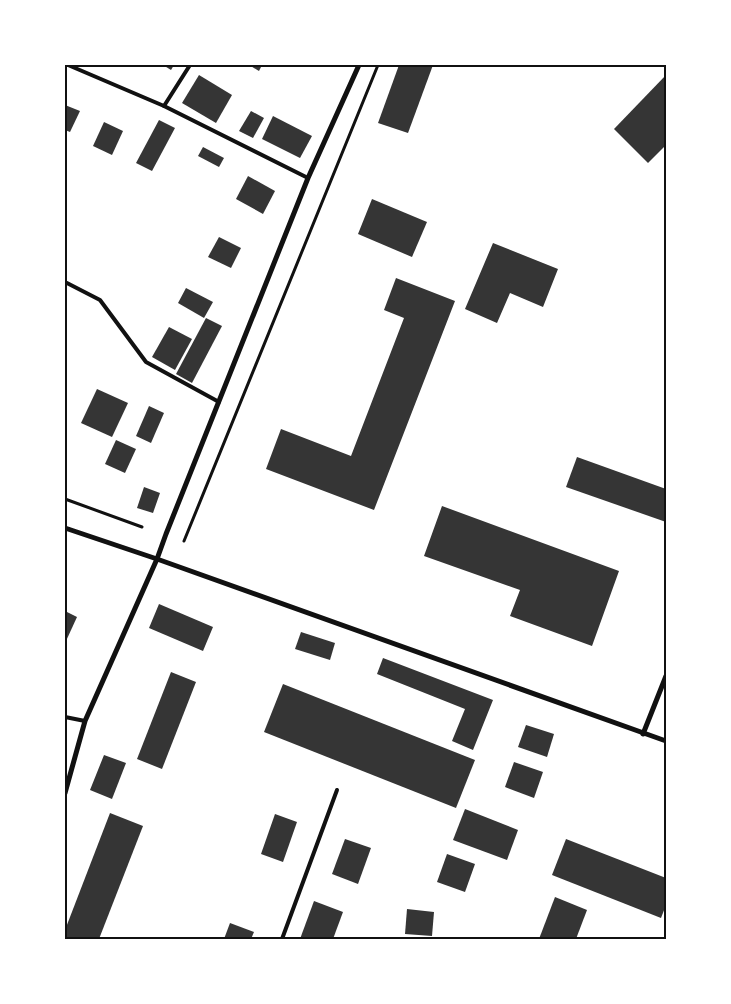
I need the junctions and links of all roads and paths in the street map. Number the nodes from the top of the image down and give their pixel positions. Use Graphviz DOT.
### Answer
graph roads {
  1 [pos="68,65"];
  2 [pos="190,65"];
  3 [pos="359,65"];
  4 [pos="378,65"];
  5 [pos="164,106"];
  6 [pos="308,178"];
  7 [pos="65,282"];
  8 [pos="219,402"];
  9 [pos="65,499"];
  10 [pos="142,527"];
  11 [pos="65,528"];
  12 [pos="184,541"];
  13 [pos="157,559"];
  14 [pos="666,676"];
  15 [pos="65,717"];
  16 [pos="85,721"];
  17 [pos="643,734"];
  18 [pos="666,741"];
  19 [pos="337,790"];
  20 [pos="65,793"];
  21 [pos="282,939"];
  1 -- 5 [label="lane"];
  2 -- 5 [label="lane"];
  3 -- 6 [label="street"];
  4 -- 12 [label="path"];
  5 -- 6 [label="lane"];
  6 -- 8 [label="street"];
  7 -- 8 [label="lane"];
  8 -- 13 [label="street"];
  9 -- 10 [label="path"];
  11 -- 13 [label="street"];
  13 -- 16 [label="street"];
  13 -- 17 [label="street"];
  14 -- 17 [label="street"];
  15 -- 16 [label="lane"];
  16 -- 20 [label="street"];
  17 -- 18 [label="street"];
  19 -- 21 [label="lane"];
}
